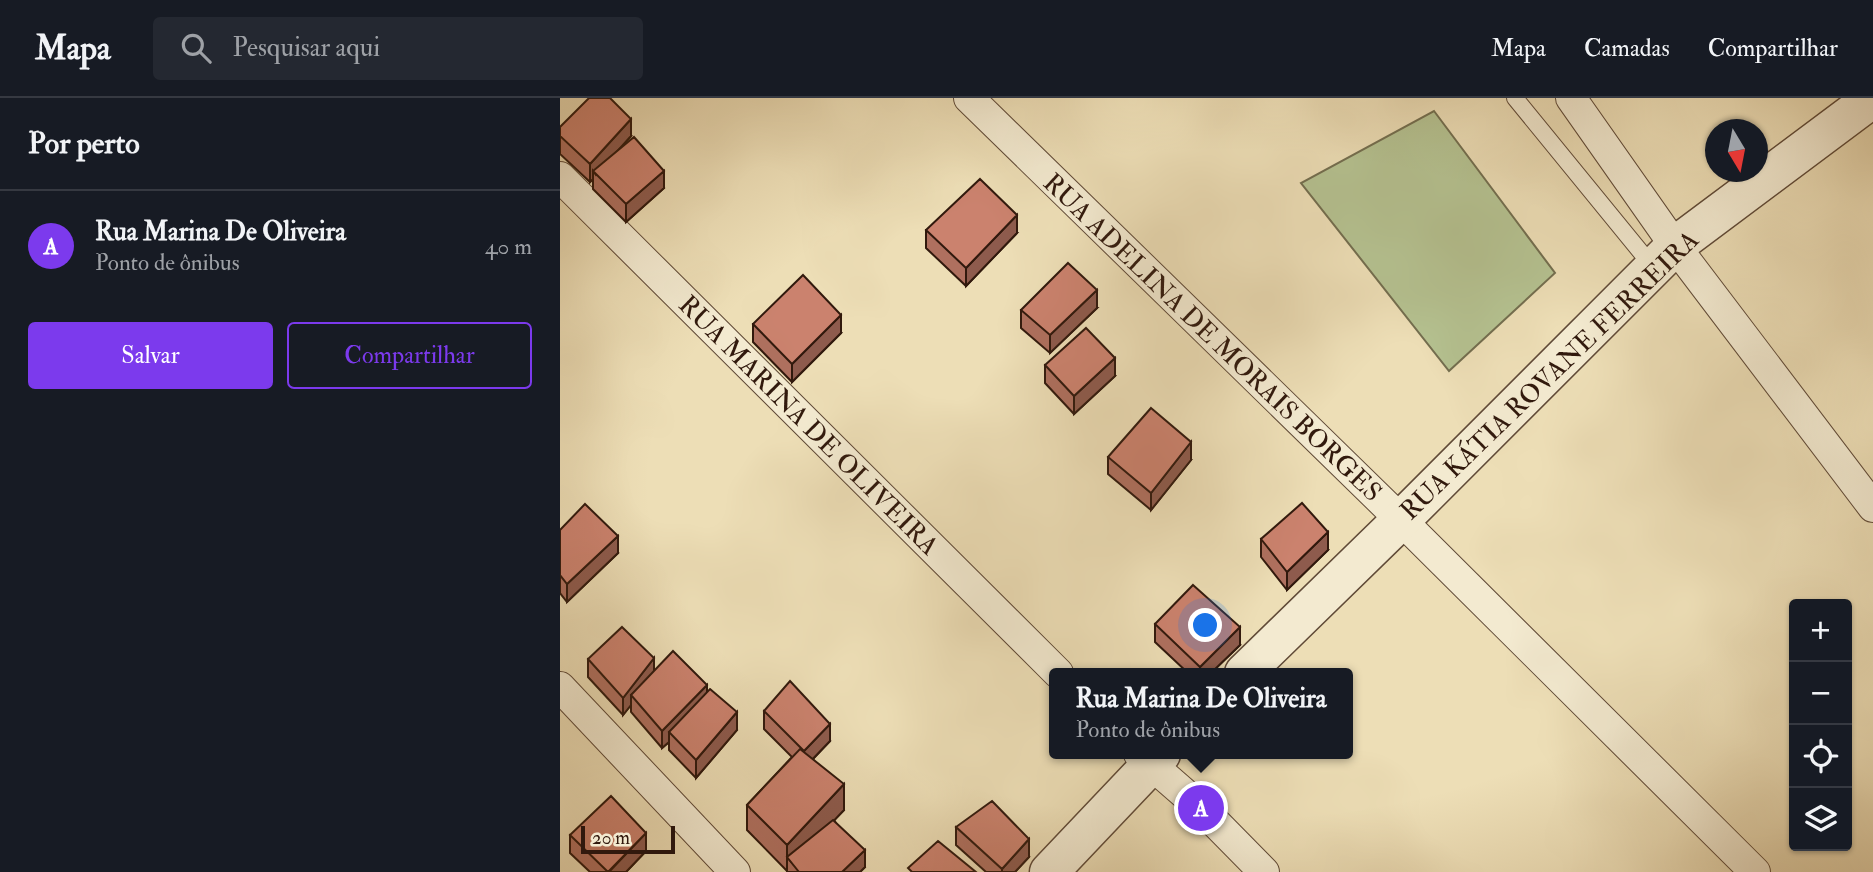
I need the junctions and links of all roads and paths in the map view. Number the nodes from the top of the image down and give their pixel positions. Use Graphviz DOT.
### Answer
graph roads {
  1 [pos="969,98"];
  2 [pos="1515,98"];
  3 [pos="1571,98"];
  4 [pos="1873,98"];
  5 [pos="560,177"];
  6 [pos="1664,256"];
  7 [pos="1873,507"];
  8 [pos="1401,520"];
  9 [pos="1053,668"];
  10 [pos="1249,668"];
  11 [pos="560,687"];
  12 [pos="1148,759"];
  13 [pos="1152,759"];
  14 [pos="735,872"];
  15 [pos="1049,872"];
  16 [pos="1264,872"];
  17 [pos="1755,872"];
  1 -- 8 [label="street, RUA ADELINA DE MORAIS BORGES"];
  2 -- 6 [label="lane"];
  3 -- 6 [label="street"];
  4 -- 6 [label="street, RUA KÁTIA ROVANE FERREIRA"];
  5 -- 9 [label="street, RUA MARINA DE OLIVEIRA"];
  6 -- 7 [label="street"];
  6 -- 8 [label="street, RUA KÁTIA ROVANE FERREIRA"];
  8 -- 10 [label="street, RUA KÁTIA ROVANE FERREIRA"];
  8 -- 17 [label="street, RUA ADELINA DE MORAIS BORGES"];
  11 -- 14 [label="street"];
  12 -- 15 [label="street"];
  13 -- 16 [label="street"];
}
